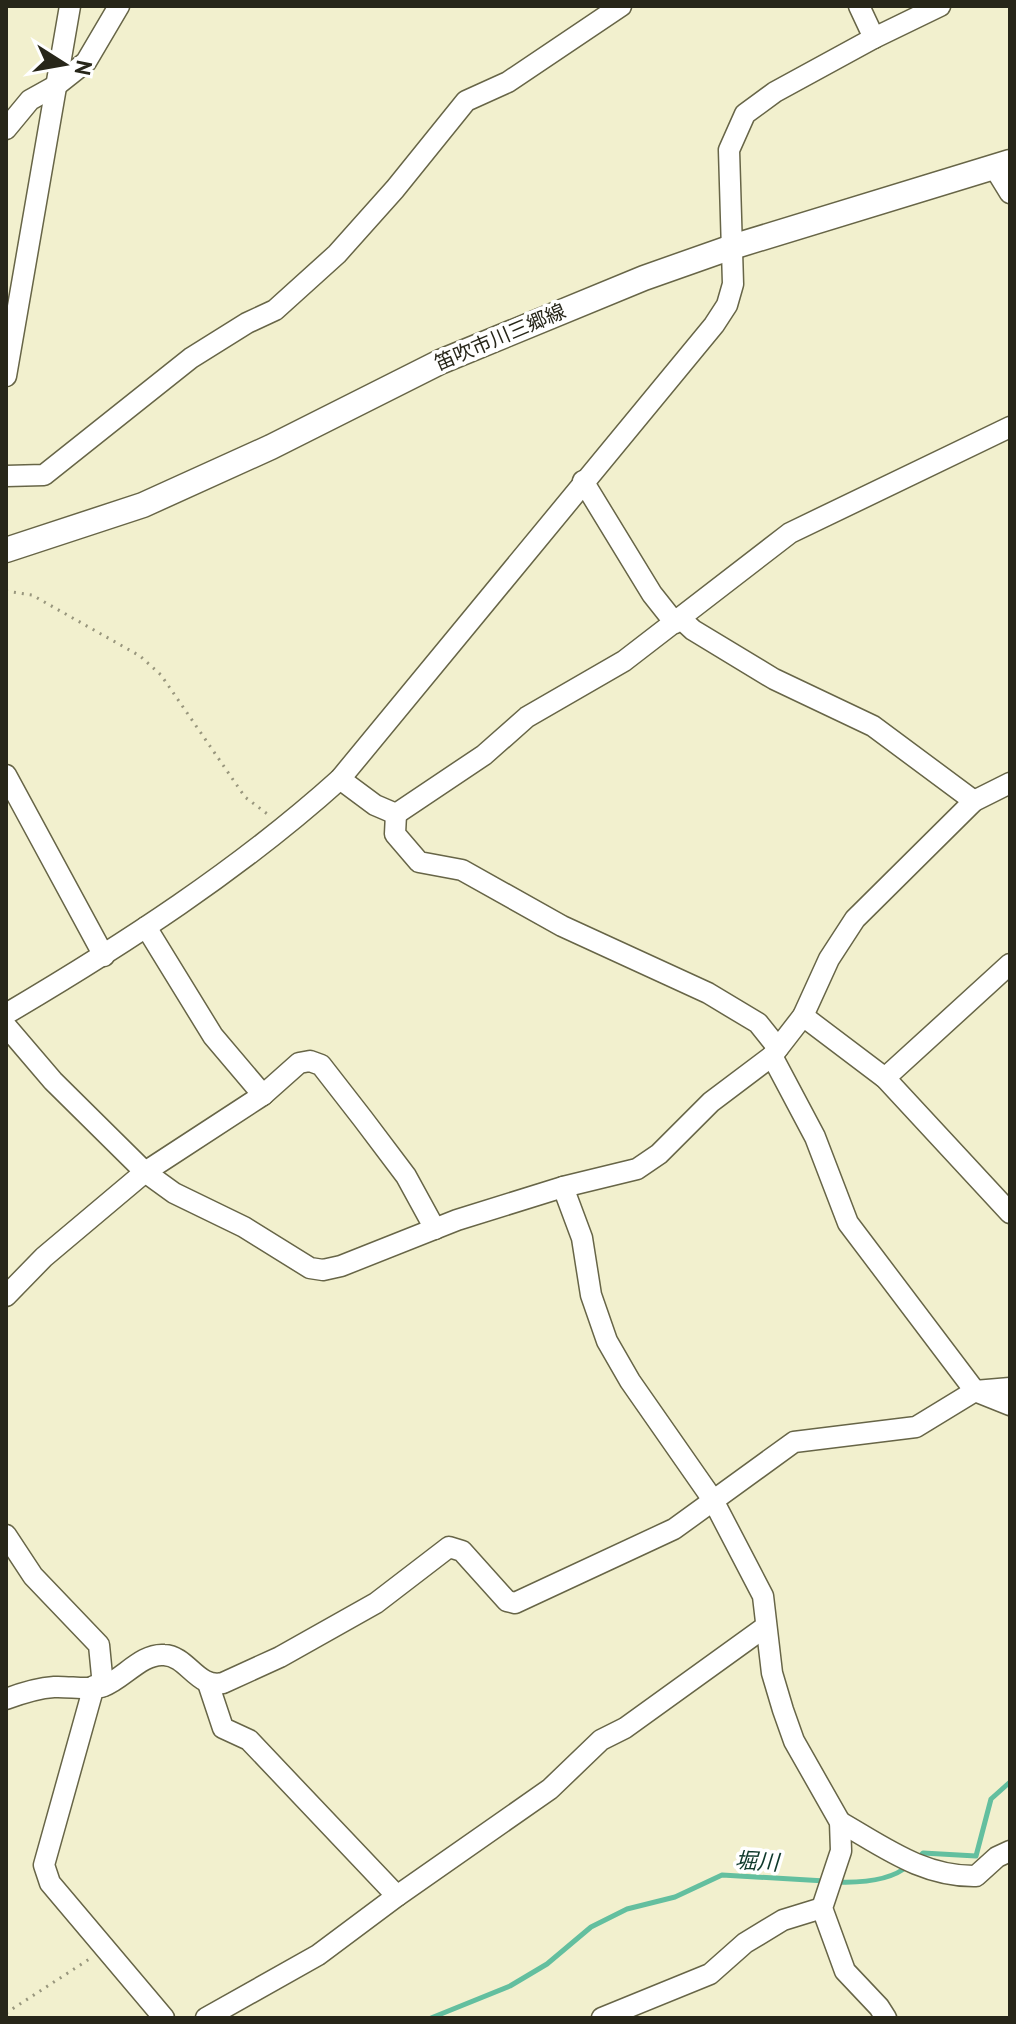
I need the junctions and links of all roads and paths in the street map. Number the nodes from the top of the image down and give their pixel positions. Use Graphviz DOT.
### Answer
graph roads {
  1 [pos="70,6"];
  2 [pos="119,6"];
  3 [pos="621,6"];
  4 [pos="859,6"];
  5 [pos="940,6"];
  6 [pos="874,38"];
  7 [pos="57,85"];
  8 [pos="6,129"];
  9 [pos="1002,165"];
  10 [pos="1010,193"];
  11 [pos="732,247"];
  12 [pos="6,376"];
  13 [pos="1010,427"];
  14 [pos="6,476"];
  15 [pos="583,481"];
  16 [pos="6,550"];
  17 [pos="6,591"];
  18 [pos="677,620"];
  19 [pos="6,775"];
  20 [pos="340,779"];
  21 [pos="1010,783"];
  22 [pos="974,801"];
  23 [pos="396,814"];
  24 [pos="285,829"];
  25 [pos="146,927"];
  26 [pos="104,956"];
  27 [pos="1010,964"];
  28 [pos="6,1014"];
  29 [pos="803,1016"];
  30 [pos="6,1026"];
  31 [pos="775,1052"];
  32 [pos="885,1078"];
  33 [pos="263,1095"];
  34 [pos="145,1172"];
  35 [pos="563,1187"];
  36 [pos="1010,1213"];
  37 [pos="435,1229"];
  38 [pos="6,1296"];
  39 [pos="1010,1388"];
  40 [pos="975,1391"];
  41 [pos="1010,1405"];
  42 [pos="713,1500"];
  43 [pos="6,1535"];
  44 [pos="765,1627"];
  45 [pos="208,1683"];
  46 [pos="98,1686"];
  47 [pos="6,1699"];
  48 [pos="840,1822"];
  49 [pos="1010,1851"];
  50 [pos="828,1890"];
  51 [pos="397,1896"];
  52 [pos="104,1949"];
  53 [pos="6,2013"];
  54 [pos="164,2018"];
  55 [pos="206,2018"];
  56 [pos="602,2018"];
  57 [pos="886,2018"];
  1 -- 7 [label="street"];
  2 -- 7 [label="street"];
  3 -- 14 [label="street"];
  4 -- 6 [label="street"];
  5 -- 6 [label="street"];
  6 -- 11 [label="street"];
  7 -- 8 [label="street"];
  7 -- 12 [label="street"];
  9 -- 10 [label="street"];
  9 -- 11 [label="main road, 笛吹市川三郷線"];
  11 -- 15 [label="street"];
  11 -- 16 [label="main road, 笛吹市川三郷線"];
  13 -- 18 [label="street"];
  15 -- 18 [label="street"];
  15 -- 20 [label="street"];
  17 -- 24 [label="path"];
  18 -- 22 [label="street"];
  18 -- 23 [label="street"];
  19 -- 26 [label="street"];
  20 -- 23 [label="street"];
  20 -- 24 [label="street"];
  21 -- 22 [label="street"];
  22 -- 29 [label="street"];
  23 -- 31 [label="street"];
  24 -- 25 [label="street"];
  25 -- 26 [label="street"];
  25 -- 33 [label="street"];
  26 -- 28 [label="street"];
  27 -- 32 [label="street"];
  29 -- 31 [label="street"];
  29 -- 32 [label="street"];
  30 -- 34 [label="street"];
  31 -- 35 [label="street"];
  31 -- 40 [label="street"];
  32 -- 36 [label="street"];
  33 -- 34 [label="street"];
  33 -- 37 [label="street"];
  34 -- 37 [label="street"];
  34 -- 38 [label="street"];
  35 -- 37 [label="street"];
  35 -- 42 [label="street"];
  39 -- 40 [label="street"];
  40 -- 41 [label="street"];
  40 -- 42 [label="street"];
  42 -- 44 [label="street"];
  42 -- 45 [label="street"];
  43 -- 46 [label="street"];
  44 -- 48 [label="street"];
  44 -- 51 [label="street"];
  45 -- 46 [label="street"];
  45 -- 51 [label="street"];
  46 -- 47 [label="street"];
  46 -- 52 [label="street"];
  48 -- 49 [label="street"];
  48 -- 50 [label="street"];
  50 -- 56 [label="street"];
  50 -- 57 [label="street"];
  51 -- 55 [label="street"];
  52 -- 53 [label="path"];
  52 -- 54 [label="street"];
}
